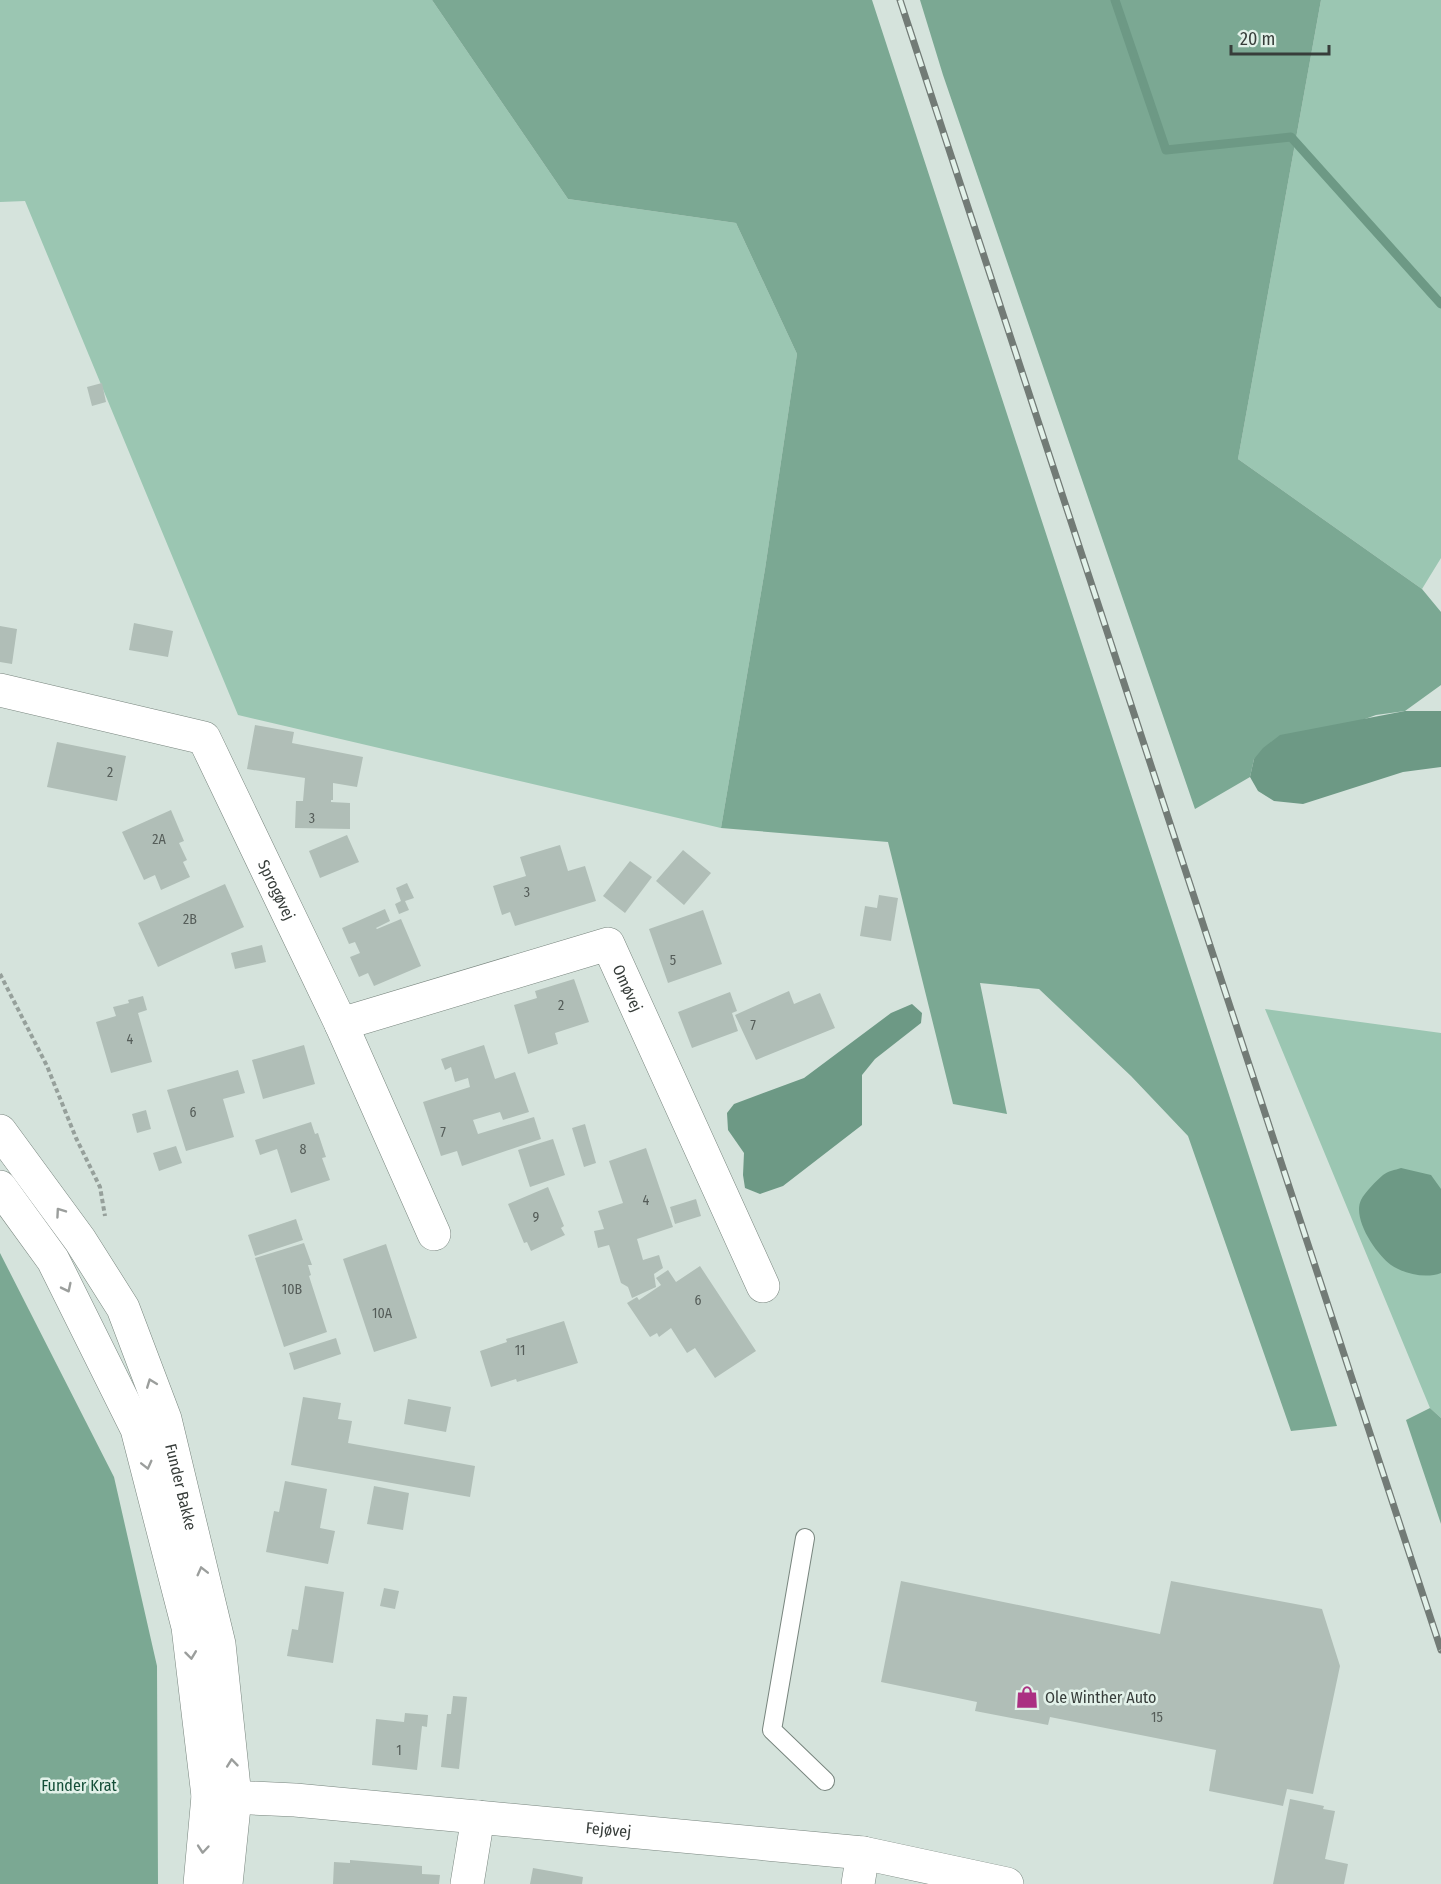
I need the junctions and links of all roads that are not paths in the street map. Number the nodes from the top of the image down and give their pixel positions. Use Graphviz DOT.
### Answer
graph roads {
  1 [pos="0,690"];
  2 [pos="341,1024"];
  3 [pos="0,1131"];
  4 [pos="0,1187"];
  5 [pos="434,1234"];
  6 [pos="763,1286"];
  7 [pos="805,1538"];
  8 [pos="825,1781"];
  9 [pos="221,1796"];
  10 [pos="478,1817"];
  11 [pos="861,1868"];
  12 [pos="200,1884"];
  13 [pos="226,1884"];
  14 [pos="467,1884"];
  15 [pos="1007,1884"];
  1 -- 2 [label="street, Sprogøvej"];
  2 -- 5 [label="street, Sprogøvej"];
  2 -- 6 [label="street, Omøvej"];
  9 -- 3 [label="street, Funder Bakke, one-way"];
  4 -- 9 [label="street, Funder Bakke, one-way"];
  7 -- 8 [label="lane"];
  9 -- 10 [label="street, Fejøvej"];
  9 -- 12 [label="street, Funder Bakke, one-way"];
  9 -- 13 [label="street, Funder Bakke"];
  10 -- 11 [label="street, Fejøvej"];
  10 -- 14 [label="street"];
  11 -- 15 [label="street, Fejøvej"];
}
